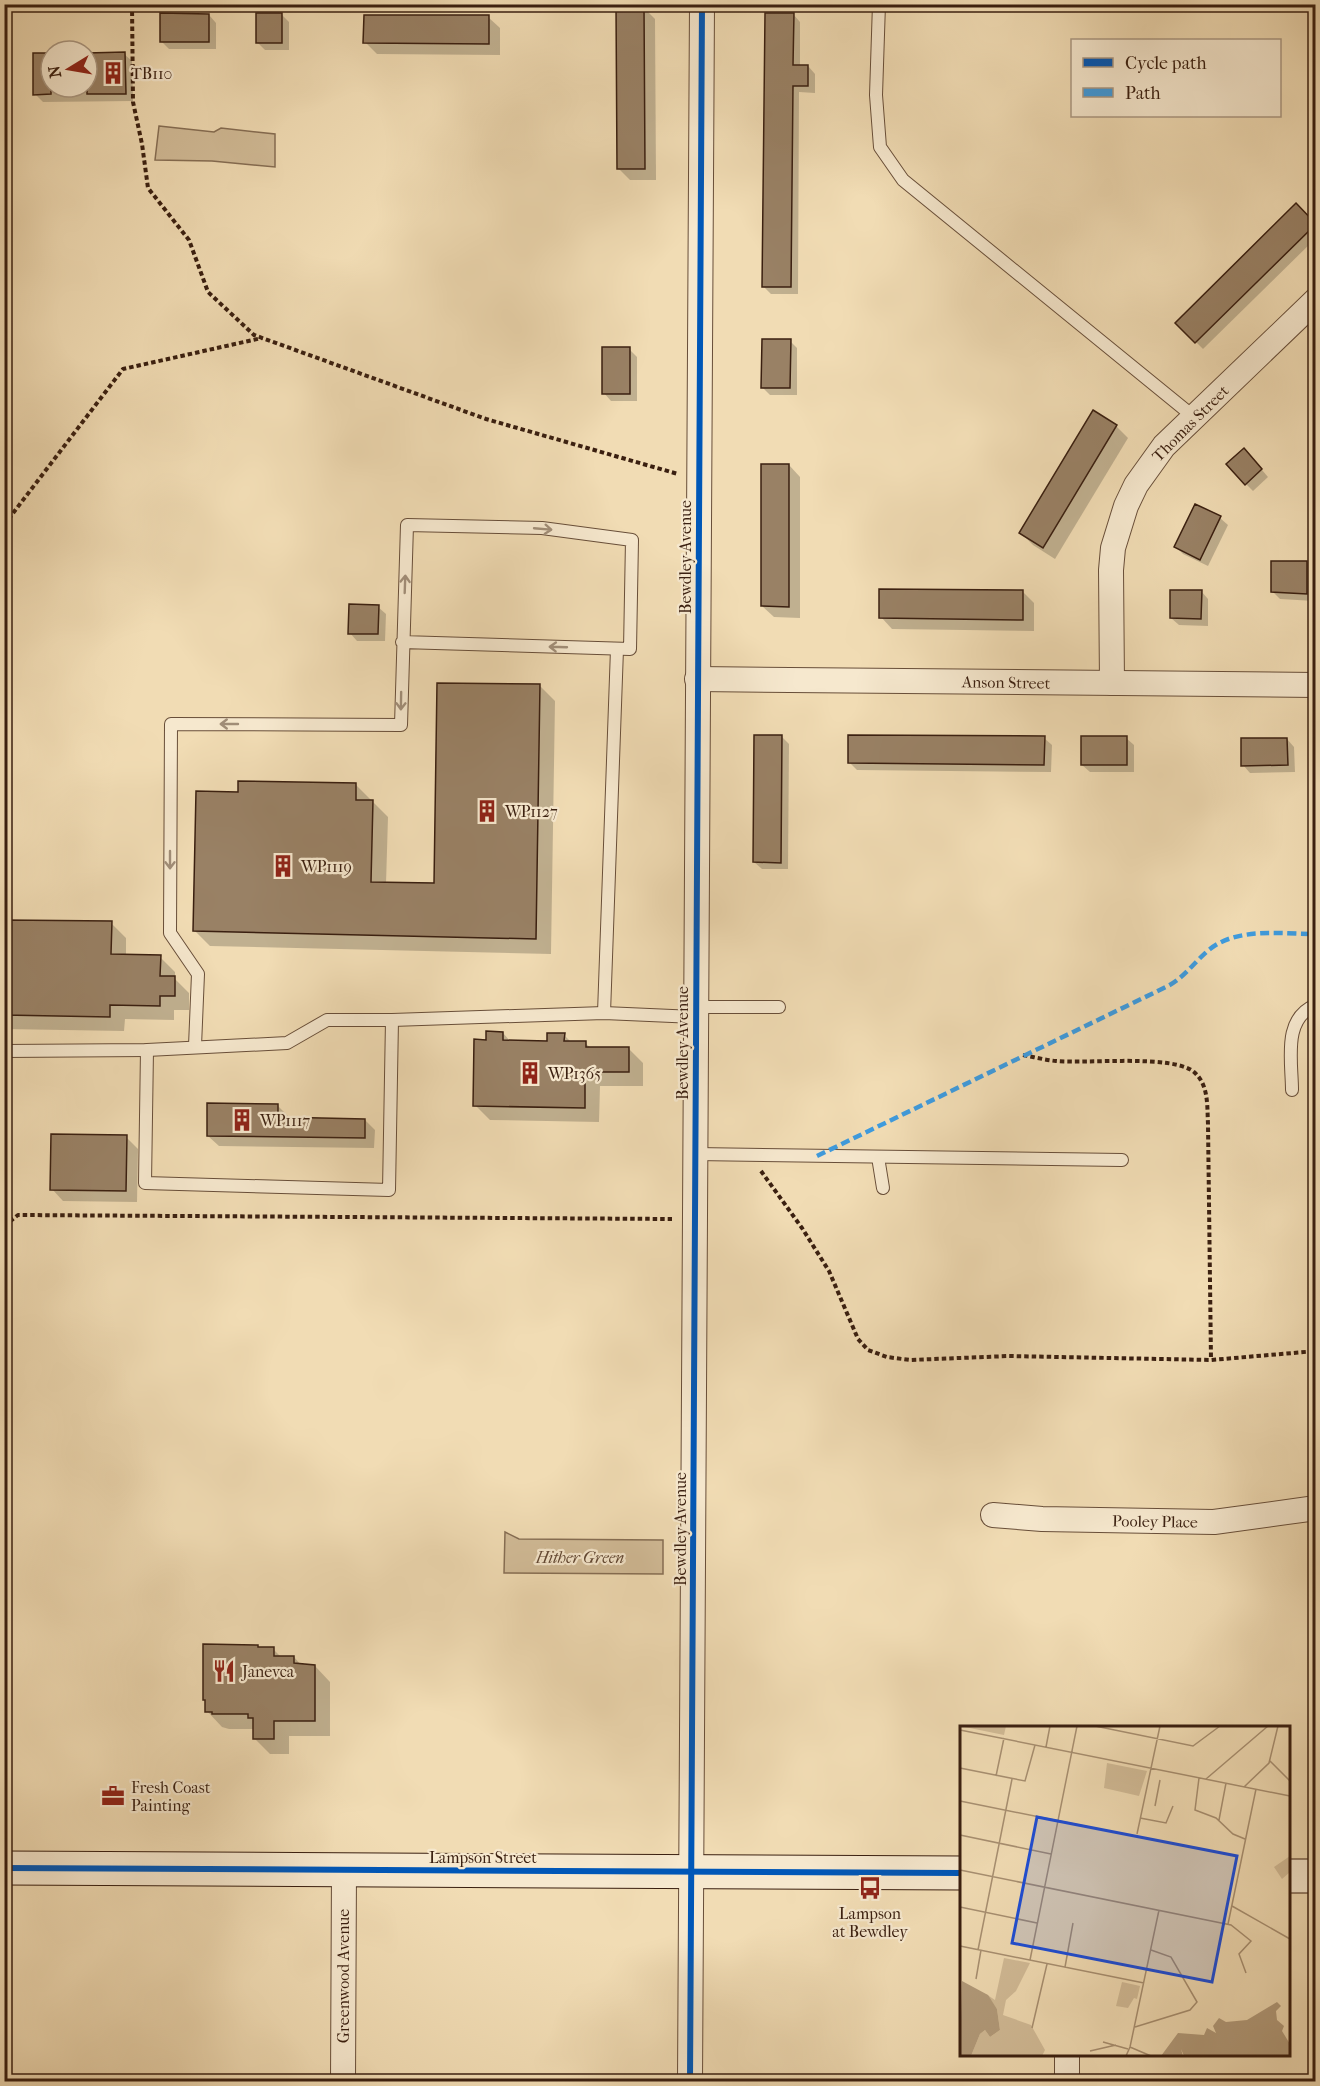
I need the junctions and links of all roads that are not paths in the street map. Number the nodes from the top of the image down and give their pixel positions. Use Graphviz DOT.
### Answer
graph roads {
  1 [pos="702,4"];
  2 [pos="879,4"];
  3 [pos="1316,300"];
  4 [pos="1194,417"];
  5 [pos="402,642"];
  6 [pos="617,649"];
  7 [pos="697,679"];
  8 [pos="1112,683"];
  9 [pos="1316,685"];
  10 [pos="1316,1005"];
  11 [pos="779,1007"];
  12 [pos="695,1012"];
  13 [pos="604,1013"];
  14 [pos="392,1020"];
  15 [pos="195,1046"];
  16 [pos="147,1050"];
  17 [pos="4,1051"];
  18 [pos="1292,1090"];
  19 [pos="695,1154"];
  20 [pos="878,1157"];
  21 [pos="1122,1160"];
  22 [pos="882,1188"];
  23 [pos="1316,1508"];
  24 [pos="993,1515"];
  25 [pos="4,1868"];
  26 [pos="344,1870"];
  27 [pos="692,1872"];
  28 [pos="960,1873"];
  29 [pos="1290,1876"];
  30 [pos="1316,1876"];
  31 [pos="1067,2056"];
  32 [pos="343,2082"];
  33 [pos="690,2082"];
  34 [pos="1067,2082"];
  1 -- 7 [label="street, Bewdley Avenue"];
  2 -- 4 [label="lane"];
  3 -- 4 [label="street, Thomas Street"];
  4 -- 8 [label="street, Thomas Street"];
  6 -- 5 [label="lane, one-way"];
  5 -- 6 [label="lane, one-way"];
  5 -- 15 [label="lane, one-way"];
  6 -- 13 [label="lane"];
  7 -- 8 [label="street, Anson Street"];
  7 -- 12 [label="street, Bewdley Avenue"];
  8 -- 9 [label="street, Anson Street"];
  10 -- 18 [label="lane"];
  11 -- 12 [label="lane"];
  12 -- 13 [label="lane"];
  12 -- 19 [label="street, Bewdley Avenue"];
  13 -- 14 [label="lane"];
  14 -- 15 [label="lane"];
  14 -- 16 [label="lane"];
  15 -- 16 [label="lane"];
  16 -- 17 [label="lane"];
  19 -- 20 [label="lane"];
  19 -- 27 [label="street, Bewdley Avenue"];
  20 -- 21 [label="lane"];
  20 -- 22 [label="lane"];
  23 -- 24 [label="street, Pooley Place"];
  25 -- 26 [label="street, Lampson Street"];
  26 -- 27 [label="street, Lampson Street"];
  26 -- 32 [label="street, Greenwood Avenue"];
  27 -- 28 [label="street, Lampson Street"];
  27 -- 33 [label="street, Bewdley Avenue"];
  29 -- 30 [label="street"];
  31 -- 34 [label="street"];
}
